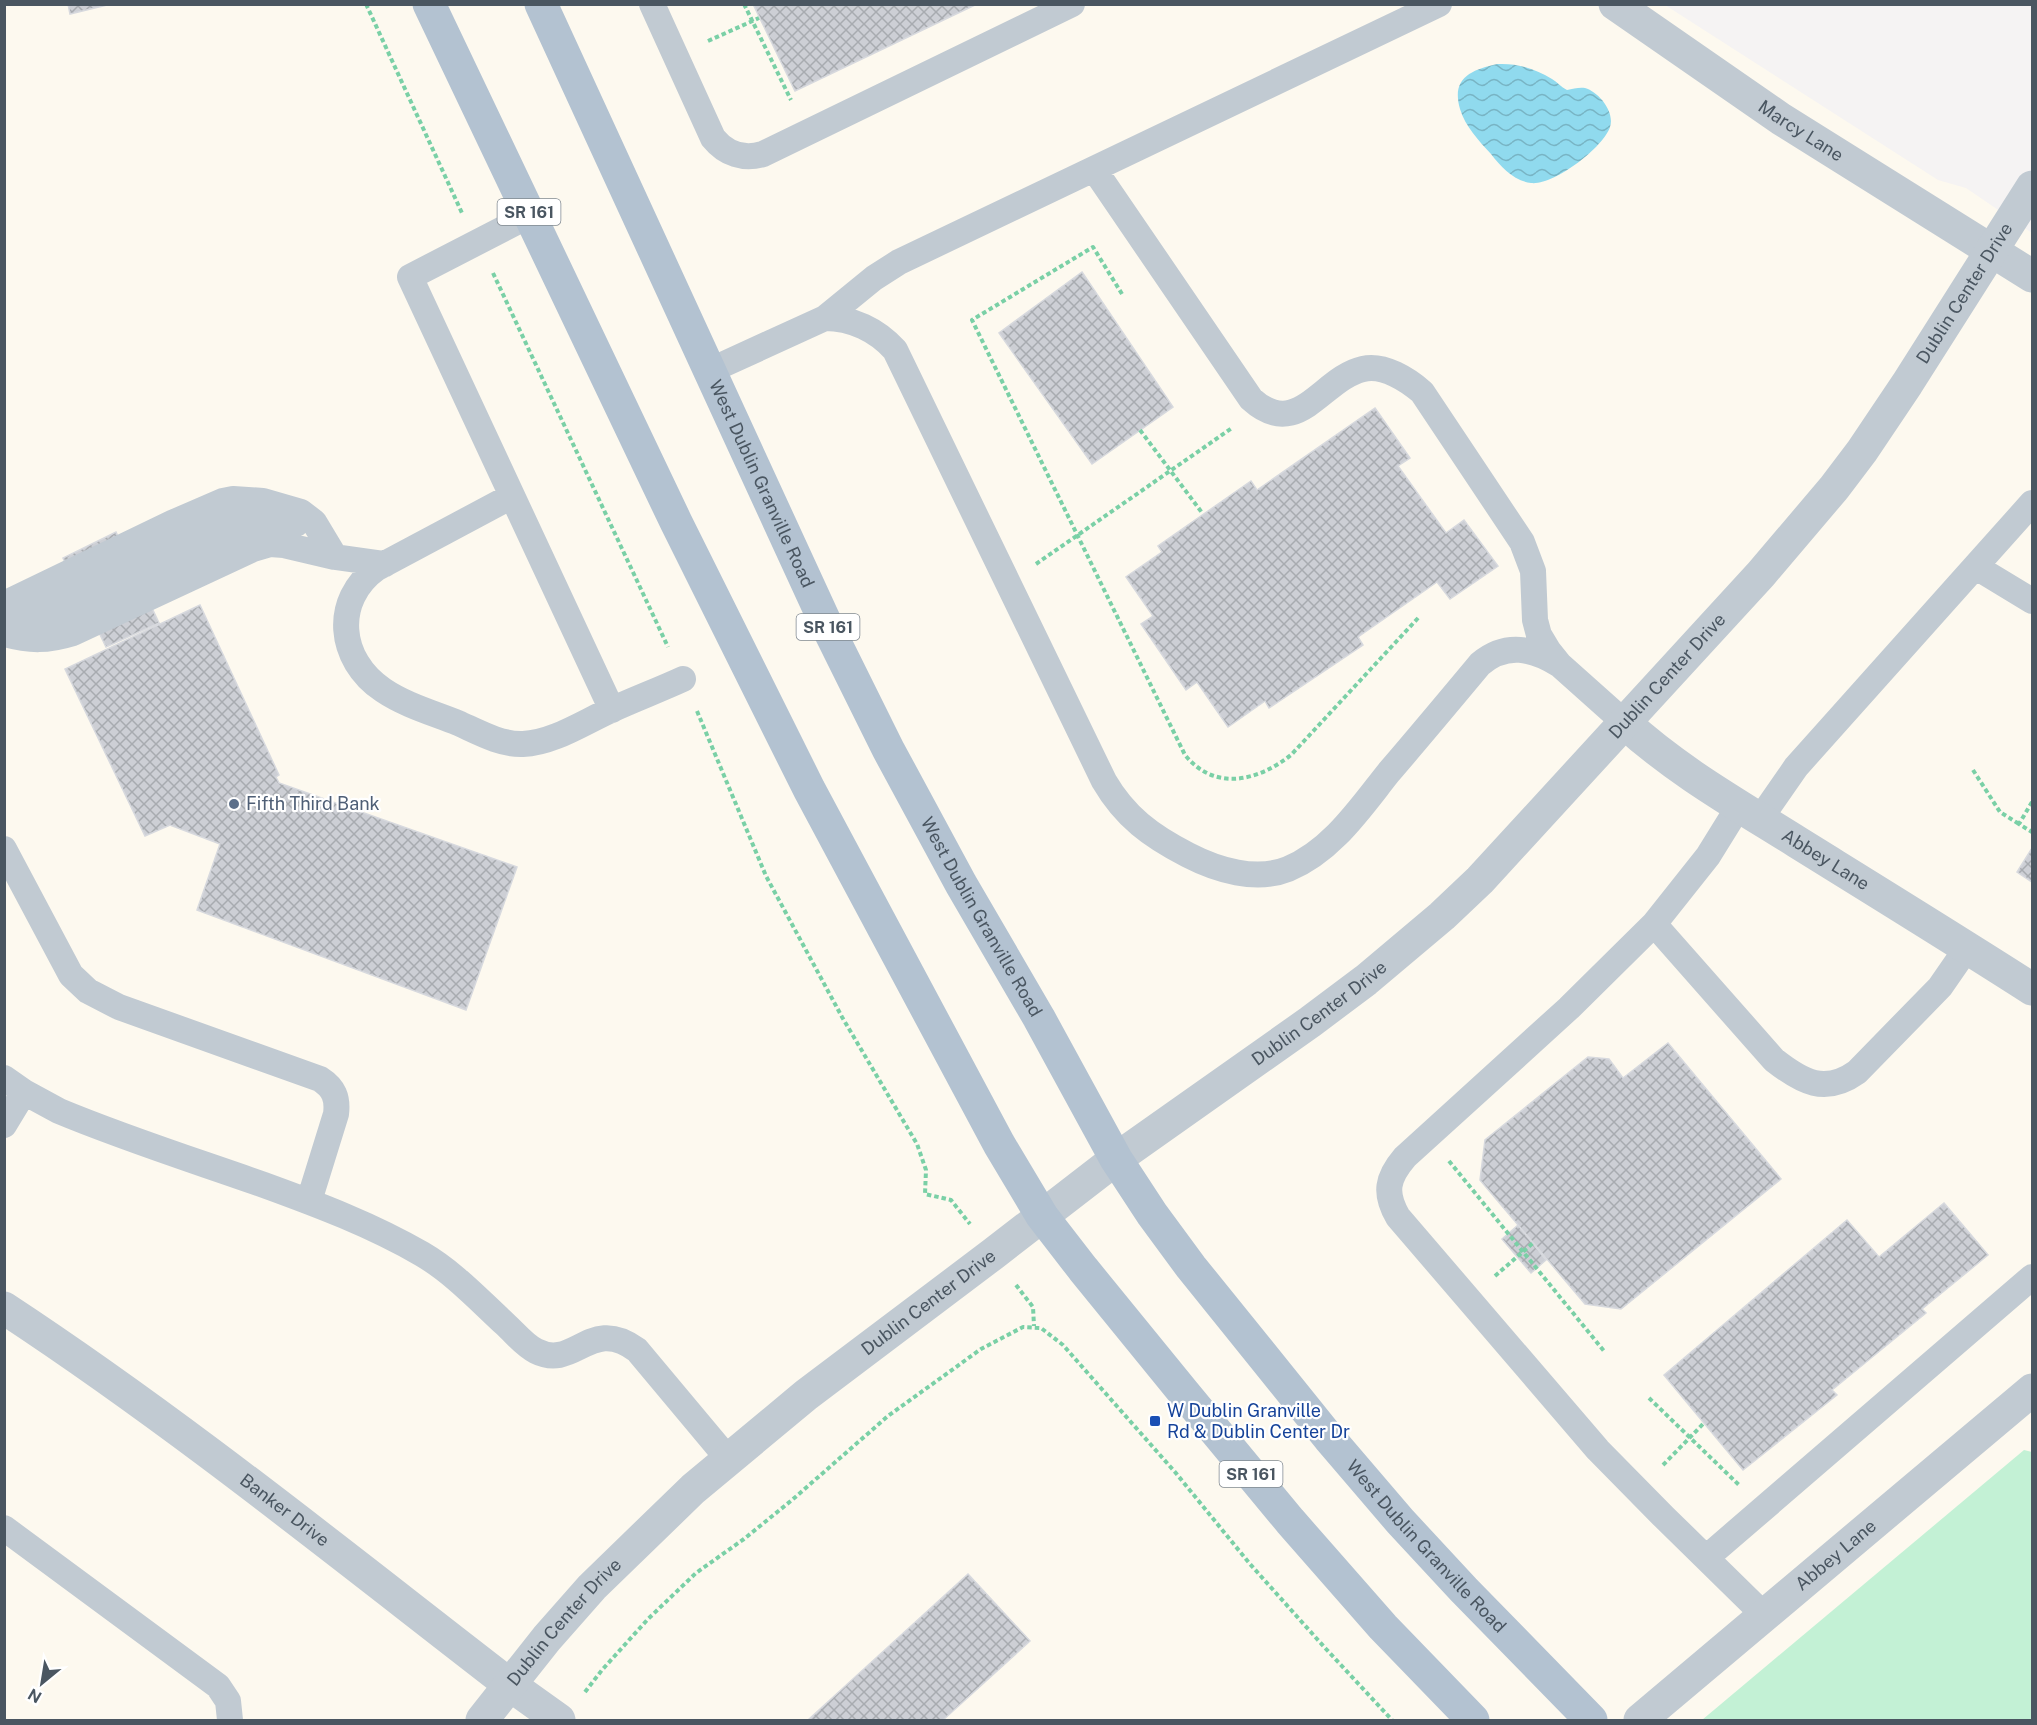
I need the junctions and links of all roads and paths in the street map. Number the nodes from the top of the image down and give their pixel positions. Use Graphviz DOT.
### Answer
graph roads {
  1 [pos="366,4"];
  2 [pos="429,4"];
  3 [pos="541,4"];
  4 [pos="652,4"];
  5 [pos="744,4"];
  6 [pos="1072,4"];
  7 [pos="1439,4"];
  8 [pos="1615,4"];
  9 [pos="759,18"];
  10 [pos="752,22"];
  11 [pos="674,55"];
  12 [pos="801,95"];
  13 [pos="1094,169"];
  14 [pos="2032,187"];
  15 [pos="459,207"];
  16 [pos="530,215"];
  17 [pos="1992,250"];
  18 [pos="492,271"];
  19 [pos="2032,276"];
  20 [pos="1122,294"];
  21 [pos="825,318"];
  22 [pos="709,371"];
  23 [pos="1262,407"];
  24 [pos="1140,430"];
  25 [pos="1170,471"];
  26 [pos="512,496"];
  27 [pos="2032,504"];
  28 [pos="1203,514"];
  29 [pos="1077,535"];
  30 [pos="336,556"];
  31 [pos="385,564"];
  32 [pos="1976,567"];
  33 [pos="1008,583"];
  34 [pos="2032,601"];
  35 [pos="4,604"];
  36 [pos="4,617"];
  37 [pos="1419,617"];
  38 [pos="4,624"];
  39 [pos="4,634"];
  40 [pos="1560,665"];
  41 [pos="678,668"];
  42 [pos="693,703"];
  43 [pos="612,710"];
  44 [pos="1625,723"];
  45 [pos="1972,770"];
  46 [pos="2032,802"];
  47 [pos="1750,813"];
  48 [pos="2019,824"];
  49 [pos="2032,832"];
  50 [pos="4,849"];
  51 [pos="1654,924"];
  52 [pos="1967,948"];
  53 [pos="2032,989"];
  54 [pos="14,1085"];
  55 [pos="4,1125"];
  56 [pos="1428,1136"];
  57 [pos="1116,1159"];
  58 [pos="942,1198"];
  59 [pos="309,1201"];
  60 [pos="1042,1216"];
  61 [pos="1533,1243"];
  62 [pos="1524,1252"];
  63 [pos="2032,1277"];
  64 [pos="1468,1299"];
  65 [pos="4,1308"];
  66 [pos="1604,1351"];
  67 [pos="1649,1398"];
  68 [pos="2029,1400"];
  69 [pos="1704,1423"];
  70 [pos="1689,1438"];
  71 [pos="729,1460"];
  72 [pos="1637,1491"];
  73 [pos="1763,1509"];
  74 [pos="4,1528"];
  75 [pos="1706,1558"];
  76 [pos="1765,1616"];
  77 [pos="602,1670"];
  78 [pos="510,1685"];
  79 [pos="230,1720"];
  80 [pos="482,1720"];
  81 [pos="560,1720"];
  82 [pos="1392,1720"];
  83 [pos="1473,1720"];
  84 [pos="1591,1720"];
  85 [pos="1640,1720"];
  1 -- 15 [label="path"];
  2 -- 16 [label="main road, SR 161"];
  3 -- 22 [label="main road, West Dublin Granville Road / SR 161"];
  4 -- 11 [label="lane"];
  5 -- 10 [label="path"];
  6 -- 11 [label="lane"];
  7 -- 13 [label="lane"];
  8 -- 17 [label="street, Marcy Lane"];
  9 -- 10 [label="path"];
  10 -- 11 [label="path"];
  10 -- 12 [label="path"];
  13 -- 21 [label="lane"];
  13 -- 23 [label="lane"];
  14 -- 17 [label="street, Dublin Center Drive"];
  16 -- 26 [label="lane"];
  16 -- 60 [label="main road, SR 161"];
  17 -- 19 [label="street, Marcy Lane"];
  17 -- 44 [label="street, Dublin Center Drive"];
  18 -- 41 [label="path"];
  20 -- 29 [label="path"];
  21 -- 22 [label="lane"];
  21 -- 33 [label="lane"];
  22 -- 57 [label="main road, West Dublin Granville Road / SR 161"];
  23 -- 25 [label="path"];
  23 -- 40 [label="lane"];
  24 -- 25 [label="path"];
  25 -- 28 [label="path"];
  25 -- 29 [label="path"];
  26 -- 31 [label="lane"];
  26 -- 43 [label="lane"];
  27 -- 32 [label="lane"];
  29 -- 33 [label="path"];
  29 -- 37 [label="path"];
  30 -- 31 [label="lane"];
  30 -- 35 [label="lane"];
  30 -- 36 [label="lane"];
  30 -- 38 [label="lane"];
  30 -- 39 [label="lane"];
  31 -- 43 [label="lane"];
  32 -- 34 [label="lane"];
  32 -- 47 [label="lane"];
  33 -- 40 [label="lane"];
  40 -- 44 [label="lane"];
  41 -- 43 [label="lane"];
  42 -- 58 [label="path"];
  44 -- 47 [label="street, Abbey Lane"];
  44 -- 57 [label="street, Dublin Center Drive"];
  45 -- 48 [label="path"];
  46 -- 48 [label="path"];
  47 -- 51 [label="lane"];
  47 -- 52 [label="street, Abbey Lane"];
  48 -- 49 [label="path"];
  50 -- 59 [label="lane"];
  51 -- 52 [label="lane"];
  51 -- 56 [label="lane"];
  52 -- 53 [label="street, Abbey Lane"];
  54 -- 55 [label="lane"];
  54 -- 59 [label="lane"];
  56 -- 62 [label="path"];
  56 -- 64 [label="lane"];
  57 -- 60 [label="street, Dublin Center Drive"];
  57 -- 84 [label="main road, West Dublin Granville Road / SR 161"];
  59 -- 71 [label="lane"];
  60 -- 71 [label="street, Dublin Center Drive"];
  60 -- 83 [label="main road, SR 161"];
  61 -- 62 [label="path"];
  62 -- 64 [label="path"];
  62 -- 66 [label="path"];
  63 -- 73 [label="lane"];
  64 -- 72 [label="lane"];
  65 -- 78 [label="street, Banker Drive"];
  67 -- 70 [label="path"];
  68 -- 76 [label="street, Abbey Lane"];
  69 -- 70 [label="path"];
  70 -- 72 [label="path"];
  70 -- 73 [label="path"];
  71 -- 78 [label="street, Dublin Center Drive"];
  72 -- 75 [label="lane"];
  73 -- 75 [label="lane"];
  74 -- 79 [label="lane"];
  75 -- 76 [label="lane"];
  76 -- 85 [label="street, Abbey Lane"];
  77 -- 82 [label="path"];
  78 -- 80 [label="street, Dublin Center Drive"];
  78 -- 81 [label="street, Banker Drive"];
}
